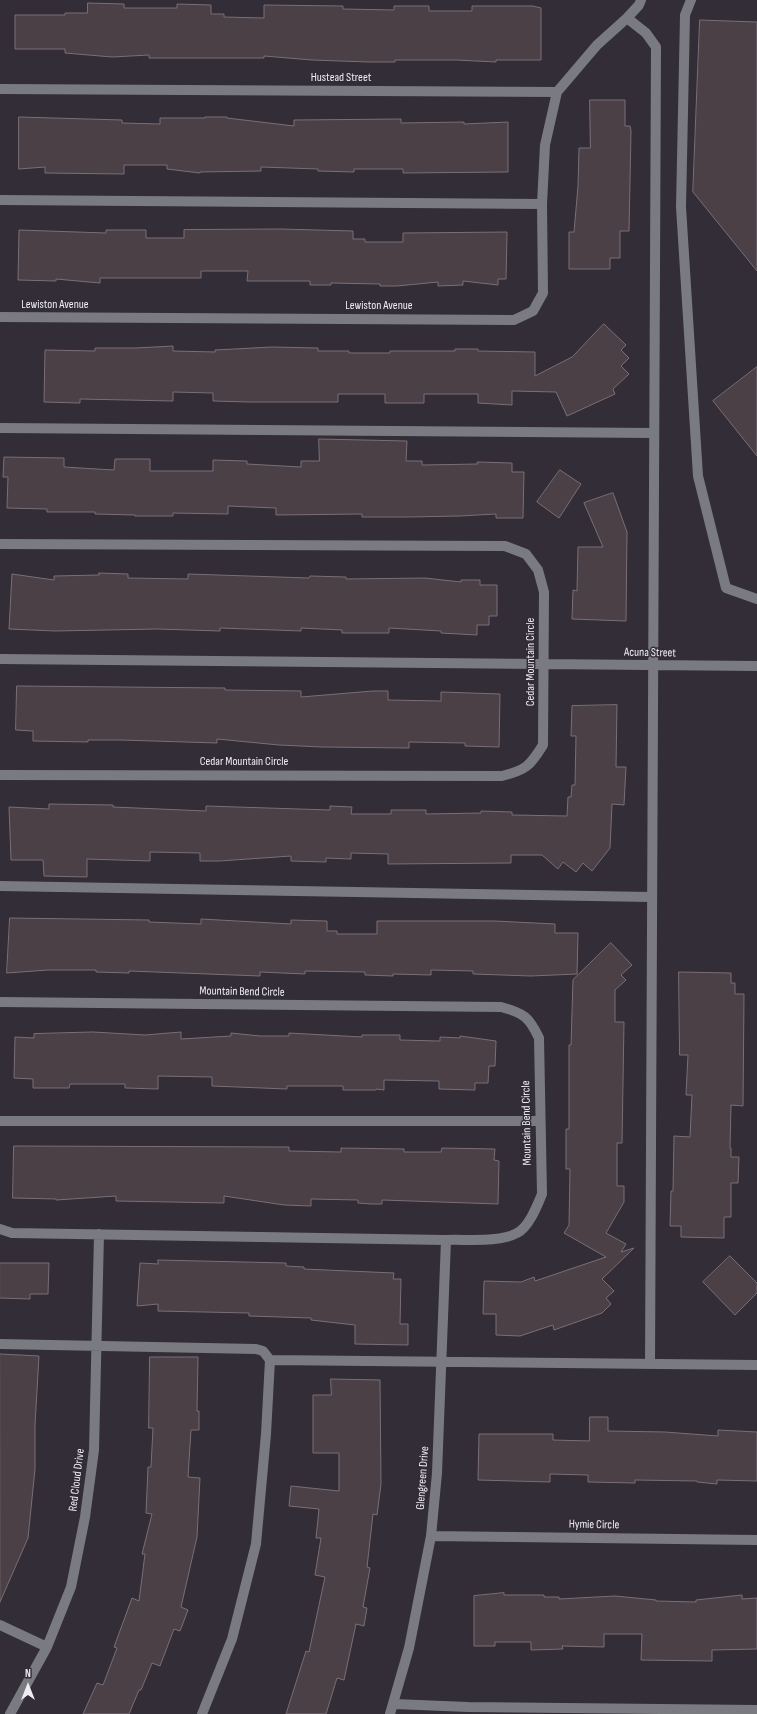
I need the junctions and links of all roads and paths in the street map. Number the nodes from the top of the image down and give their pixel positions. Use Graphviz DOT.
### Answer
graph roads {
  1 [pos="641,0"];
  2 [pos="690,0"];
  3 [pos="627,18"];
  4 [pos="0,89"];
  5 [pos="557,92"];
  6 [pos="0,200"];
  7 [pos="542,204"];
  8 [pos="0,317"];
  9 [pos="0,428"];
  10 [pos="654,433"];
  11 [pos="0,544"];
  12 [pos="757,599"];
  13 [pos="0,659"];
  14 [pos="544,664"];
  15 [pos="652,666"];
  16 [pos="757,666"];
  17 [pos="0,774"];
  18 [pos="0,886"];
  19 [pos="651,897"];
  20 [pos="0,1002"];
  21 [pos="0,1121"];
  22 [pos="540,1121"];
  23 [pos="0,1229"];
  24 [pos="99,1234"];
  25 [pos="446,1240"];
  26 [pos="0,1344"];
  27 [pos="97,1346"];
  28 [pos="270,1360"];
  29 [pos="441,1361"];
  30 [pos="650,1364"];
  31 [pos="757,1365"];
  32 [pos="431,1536"];
  33 [pos="757,1540"];
  34 [pos="0,1625"];
  35 [pos="47,1647"];
  36 [pos="394,1704"];
  37 [pos="757,1710"];
  38 [pos="10,1714"];
  39 [pos="202,1714"];
  40 [pos="390,1714"];
  1 -- 3 [label="street"];
  2 -- 12 [label="street"];
  3 -- 5 [label="street"];
  3 -- 10 [label="street"];
  4 -- 5 [label="street, Hustead Street"];
  5 -- 7 [label="street, Lewiston Avenue"];
  6 -- 7 [label="street"];
  7 -- 8 [label="street, Lewiston Avenue"];
  9 -- 10 [label="street"];
  10 -- 15 [label="street"];
  11 -- 14 [label="street, Cedar Mountain Circle"];
  13 -- 14 [label="street, Acuna Street"];
  14 -- 15 [label="street, Acuna Street"];
  14 -- 17 [label="street, Cedar Mountain Circle"];
  15 -- 16 [label="street, Acuna Street"];
  15 -- 19 [label="street"];
  18 -- 19 [label="street"];
  19 -- 30 [label="street"];
  20 -- 22 [label="street, Mountain Bend Circle"];
  21 -- 22 [label="street"];
  22 -- 25 [label="street, Mountain Bend Circle"];
  23 -- 24 [label="street, Mountain Bend Circle"];
  24 -- 25 [label="street, Mountain Bend Circle"];
  24 -- 27 [label="street, Red Cloud Drive"];
  25 -- 29 [label="street, Glengreen Drive"];
  26 -- 27 [label="street"];
  27 -- 28 [label="street"];
  27 -- 35 [label="street, Red Cloud Drive"];
  28 -- 29 [label="street"];
  28 -- 39 [label="street"];
  29 -- 30 [label="street"];
  29 -- 32 [label="street, Glengreen Drive"];
  30 -- 31 [label="street"];
  32 -- 33 [label="street, Hymie Circle"];
  32 -- 36 [label="street, Glengreen Drive"];
  34 -- 35 [label="street"];
  35 -- 38 [label="street, Red Cloud Drive"];
  36 -- 37 [label="street"];
  36 -- 40 [label="street, Glengreen Drive"];
}
